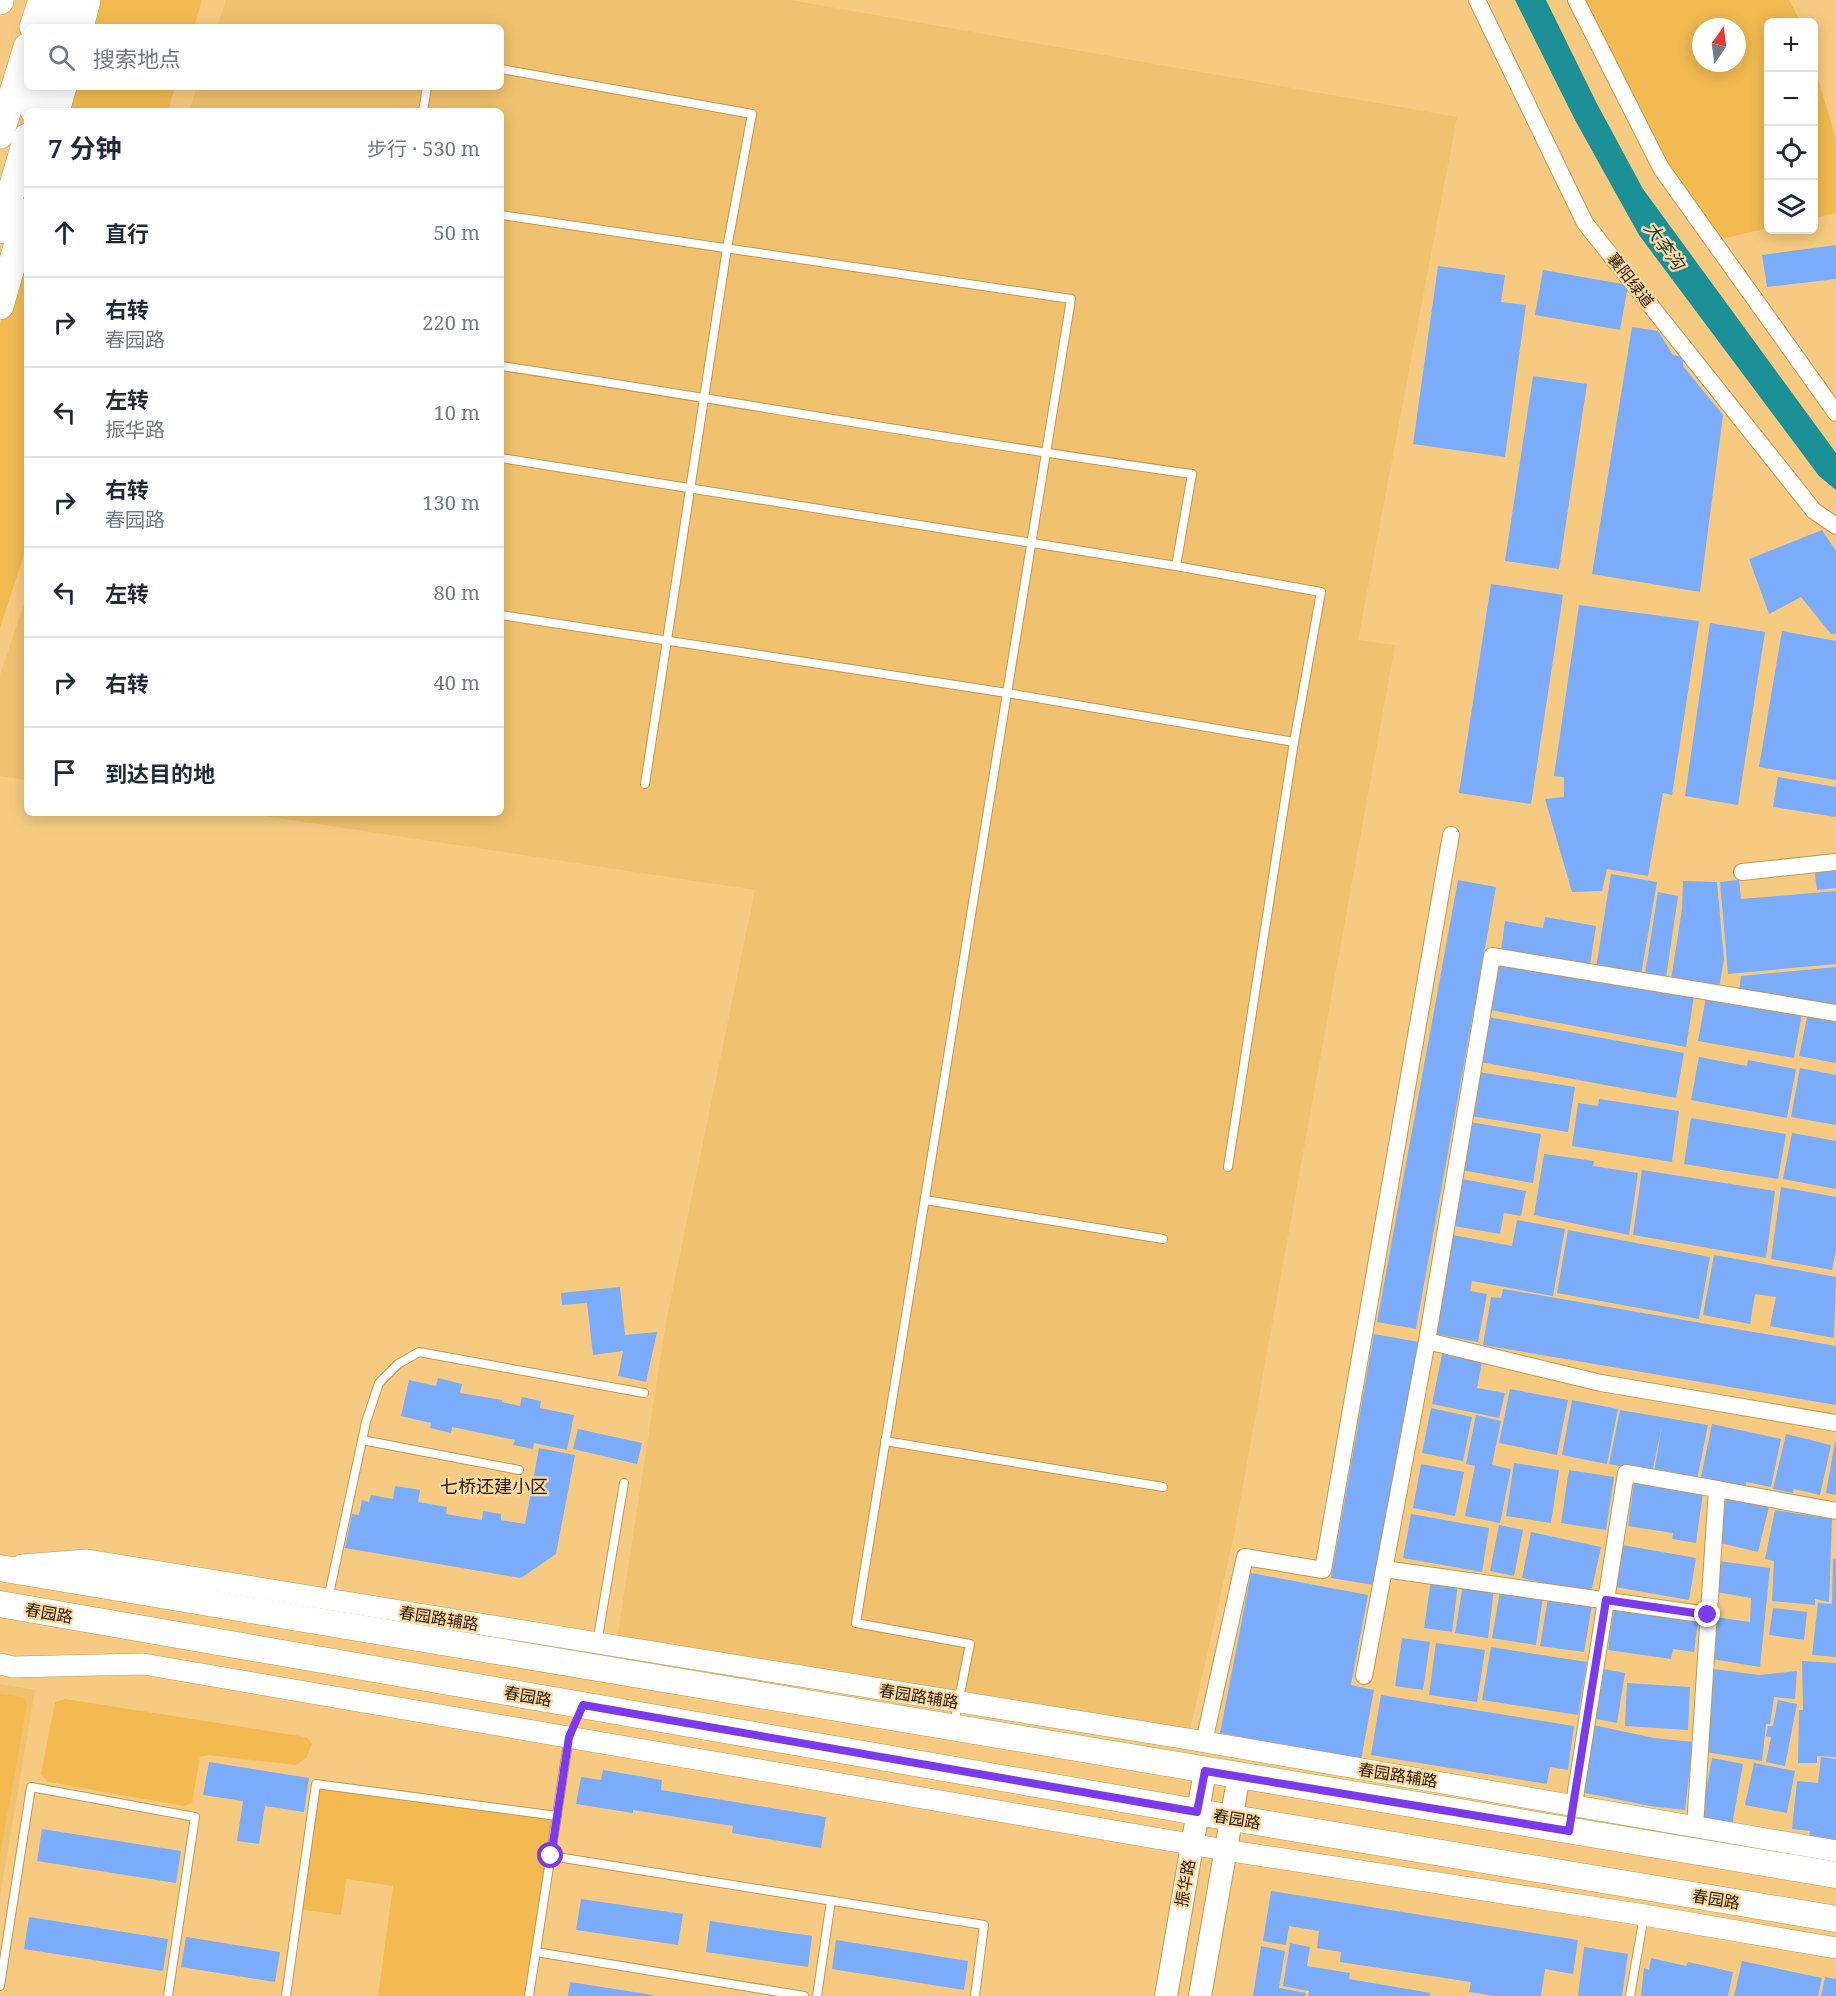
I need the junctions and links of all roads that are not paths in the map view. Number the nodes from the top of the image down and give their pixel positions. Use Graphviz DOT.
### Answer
graph roads {
  1 [pos="42,0"];
  2 [pos="66,0"];
  3 [pos="87,0"];
  4 [pos="1477,0"];
  5 [pos="1576,0"];
  6 [pos="34,24"];
  7 [pos="59,24"];
  8 [pos="81,24"];
  9 [pos="24,57"];
  10 [pos="504,70"];
  11 [pos="40,90"];
  12 [pos="62,90"];
  13 [pos="426,90"];
  14 [pos="35,108"];
  15 [pos="57,108"];
  16 [pos="424,108"];
  17 [pos="0,135"];
  18 [pos="24,147"];
  19 [pos="504,215"];
  20 [pos="24,222"];
  21 [pos="0,230"];
  22 [pos="727,248"];
  23 [pos="0,306"];
  24 [pos="504,366"];
  25 [pos="705,397"];
  26 [pos="1836,413"];
  27 [pos="1046,454"];
  28 [pos="504,458"];
  29 [pos="690,488"];
  30 [pos="1836,526"];
  31 [pos="1032,544"];
  32 [pos="1176,566"];
  33 [pos="504,615"];
  34 [pos="667,640"];
  35 [pos="1007,693"];
  36 [pos="1294,742"];
  37 [pos="645,784"];
  38 [pos="1450,835"];
  39 [pos="1836,862"];
  40 [pos="1742,872"];
  41 [pos="1836,1013"];
  42 [pos="1228,1167"];
  43 [pos="925,1200"];
  44 [pos="1163,1239"];
  45 [pos="1427,1341"];
  46 [pos="644,1393"];
  47 [pos="1836,1423"];
  48 [pos="362,1440"];
  49 [pos="885,1441"];
  50 [pos="519,1470"];
  51 [pos="624,1483"];
  52 [pos="1164,1487"];
  53 [pos="1717,1489"];
  54 [pos="1836,1511"];
  55 [pos="0,1567"];
  56 [pos="1384,1569"];
  57 [pos="1606,1600"];
  58 [pos="0,1604"];
  59 [pos="325,1611"];
  60 [pos="1708,1615"];
  61 [pos="595,1655"];
  62 [pos="0,1665"];
  63 [pos="1364,1676"];
  64 [pos="958,1702"];
  65 [pos="583,1705"];
  66 [pos="953,1727"];
  67 [pos="569,1737"];
  68 [pos="1204,1742"];
  69 [pos="1348,1767"];
  70 [pos="1205,1771"];
  71 [pos="968,1772"];
  72 [pos="1239,1775"];
  73 [pos="1354,1795"];
  74 [pos="1574,1804"];
  75 [pos="961,1805"];
  76 [pos="1197,1812"];
  77 [pos="557,1816"];
  78 [pos="1231,1818"];
  79 [pos="1569,1831"];
  80 [pos="1694,1839"];
  81 [pos="1192,1845"];
  82 [pos="1225,1850"];
  83 [pos="1836,1851"];
  84 [pos="551,1856"];
  85 [pos="1836,1875"];
  86 [pos="1649,1887"];
  87 [pos="831,1901"];
  88 [pos="1644,1916"];
  89 [pos="1836,1919"];
  90 [pos="1836,1948"];
  91 [pos="536,1952"];
  92 [pos="0,1986"];
  93 [pos="168,1996"];
  94 [pos="286,1996"];
  95 [pos="530,1996"];
  96 [pos="804,1996"];
  97 [pos="817,1996"];
  98 [pos="975,1996"];
  99 [pos="1166,1996"];
  100 [pos="1200,1996"];
  101 [pos="1630,1996"];
  1 -- 6 [label="highway"];
  2 -- 7 [label="highway"];
  3 -- 8 [label="highway"];
  4 -- 30 [label="street, 襄阳绿道"];
  5 -- 26 [label="street"];
  9 -- 17 [label="highway"];
  10 -- 22 [label="lane"];
  11 -- 14 [label="highway"];
  12 -- 15 [label="highway"];
  13 -- 16 [label="lane"];
  18 -- 21 [label="highway"];
  19 -- 22 [label="lane"];
  20 -- 23 [label="highway"];
  22 -- 25 [label="lane"];
  22 -- 27 [label="lane"];
  24 -- 25 [label="lane"];
  25 -- 27 [label="lane"];
  25 -- 29 [label="lane"];
  27 -- 31 [label="lane"];
  27 -- 32 [label="lane"];
  28 -- 29 [label="lane"];
  29 -- 31 [label="lane"];
  29 -- 34 [label="lane"];
  31 -- 32 [label="lane"];
  31 -- 35 [label="lane"];
  32 -- 36 [label="lane"];
  33 -- 34 [label="lane"];
  34 -- 35 [label="lane"];
  34 -- 37 [label="lane"];
  35 -- 36 [label="lane"];
  35 -- 43 [label="lane"];
  36 -- 42 [label="lane"];
  38 -- 68 [label="street"];
  39 -- 40 [label="street"];
  41 -- 45 [label="street"];
  43 -- 44 [label="lane"];
  43 -- 49 [label="lane"];
  45 -- 47 [label="street"];
  45 -- 56 [label="street"];
  46 -- 48 [label="lane"];
  48 -- 50 [label="lane"];
  48 -- 59 [label="lane"];
  49 -- 52 [label="lane"];
  49 -- 64 [label="lane"];
  51 -- 61 [label="lane"];
  53 -- 54 [label="street"];
  53 -- 57 [label="street"];
  53 -- 60 [label="street"];
  55 -- 59 [label="main road"];
  56 -- 57 [label="street"];
  56 -- 63 [label="street"];
  57 -- 60 [label="street"];
  57 -- 74 [label="street"];
  58 -- 65 [label="main road, 春园路"];
  59 -- 61 [label="main road"];
  60 -- 80 [label="street"];
  61 -- 64 [label="street, 春园路辅路"];
  61 -- 66 [label="main road"];
  62 -- 67 [label="street"];
  64 -- 66 [label="lane"];
  64 -- 68 [label="street, 春园路辅路"];
  65 -- 67 [label="street"];
  65 -- 71 [label="main road, 春园路"];
  66 -- 70 [label="main road"];
  67 -- 75 [label="street"];
  67 -- 77 [label="lane"];
  68 -- 69 [label="street, 春园路辅路"];
  68 -- 70 [label="street"];
  69 -- 73 [label="street"];
  69 -- 74 [label="street, 春园路辅路"];
  70 -- 72 [label="main road"];
  70 -- 76 [label="main road, 振华路"];
  71 -- 75 [label="street"];
  71 -- 76 [label="main road, 春园路"];
  72 -- 73 [label="main road"];
  72 -- 78 [label="main road, 振华路"];
  73 -- 79 [label="main road"];
  74 -- 79 [label="street"];
  74 -- 80 [label="street, 春园路辅路"];
  75 -- 81 [label="street"];
  76 -- 78 [label="main road, 春园路"];
  76 -- 81 [label="main road, 振华路"];
  77 -- 84 [label="lane"];
  77 -- 94 [label="lane"];
  78 -- 82 [label="main road, 振华路"];
  78 -- 86 [label="main road, 春园路"];
  79 -- 80 [label="main road"];
  80 -- 83 [label="street, 春园路辅路"];
  80 -- 85 [label="main road"];
  81 -- 82 [label="street"];
  81 -- 99 [label="main road, 振华路"];
  82 -- 88 [label="street"];
  82 -- 100 [label="main road, 振华路"];
  84 -- 87 [label="lane"];
  84 -- 91 [label="lane"];
  86 -- 88 [label="street"];
  86 -- 89 [label="main road, 春园路"];
  87 -- 97 [label="lane"];
  87 -- 98 [label="lane"];
  88 -- 90 [label="street"];
  88 -- 101 [label="lane"];
  91 -- 95 [label="lane"];
  91 -- 96 [label="lane"];
  92 -- 93 [label="lane"];
}
